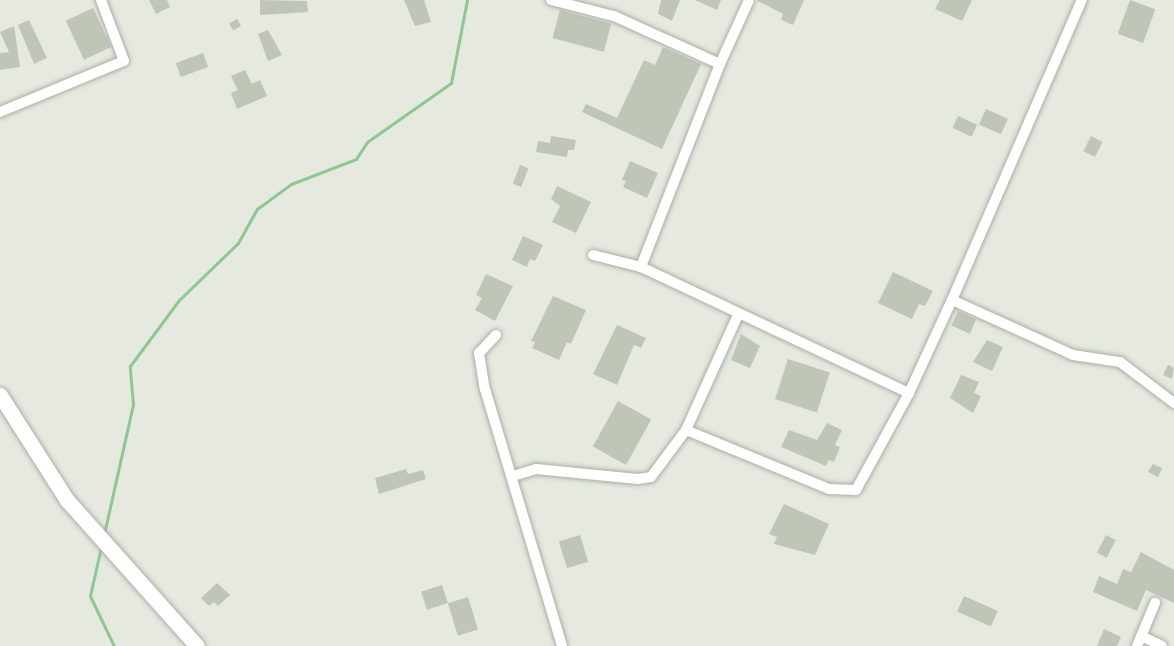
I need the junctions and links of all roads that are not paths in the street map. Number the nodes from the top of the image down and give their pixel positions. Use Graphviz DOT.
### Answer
graph roads {
  1 [pos="101,0"];
  2 [pos="551,0"];
  3 [pos="749,0"];
  4 [pos="1082,0"];
  5 [pos="720,64"];
  6 [pos="0,112"];
  7 [pos="593,255"];
  8 [pos="640,267"];
  9 [pos="952,300"];
  10 [pos="738,315"];
  11 [pos="496,335"];
  12 [pos="909,393"];
  13 [pos="0,395"];
  14 [pos="1174,403"];
  15 [pos="686,430"];
  16 [pos="513,476"];
  17 [pos="1155,603"];
  18 [pos="1139,641"];
  19 [pos="197,646"];
  20 [pos="562,646"];
  21 [pos="1162,646"];
  1 -- 6 [label="street"];
  2 -- 5 [label="street"];
  3 -- 5 [label="street"];
  4 -- 9 [label="street"];
  5 -- 8 [label="street"];
  7 -- 8 [label="street"];
  8 -- 10 [label="street"];
  9 -- 12 [label="street"];
  9 -- 14 [label="street"];
  10 -- 12 [label="street"];
  10 -- 15 [label="street"];
  11 -- 16 [label="street"];
  12 -- 15 [label="street"];
  13 -- 19 [label="main road"];
  15 -- 16 [label="street"];
  16 -- 20 [label="street"];
  17 -- 18 [label="street"];
  18 -- 21 [label="street"];
}
